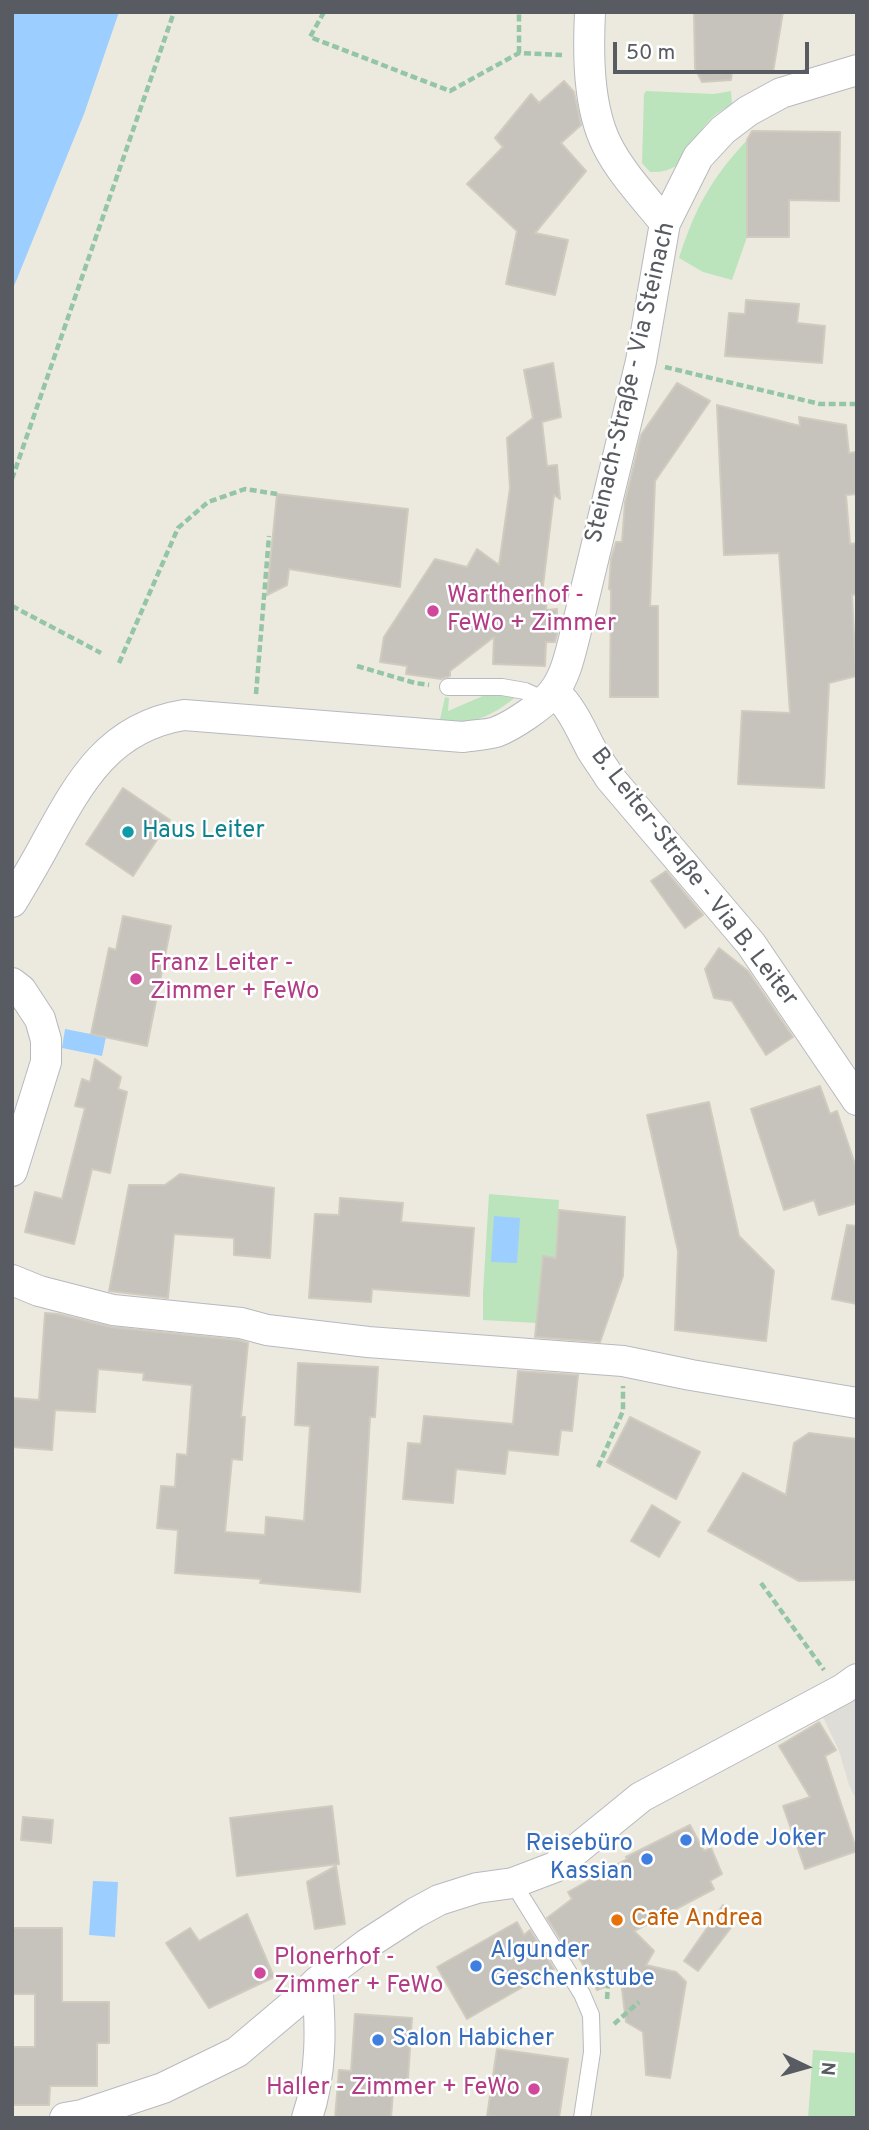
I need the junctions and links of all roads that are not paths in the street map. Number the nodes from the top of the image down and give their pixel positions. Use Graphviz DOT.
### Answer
graph roads {
  1 [pos="590,12"];
  2 [pos="857,70"];
  3 [pos="664,223"];
  4 [pos="441,687"];
  5 [pos="550,696"];
  6 [pos="12,902"];
  7 [pos="12,983"];
  8 [pos="857,1100"];
  9 [pos="12,1171"];
  10 [pos="12,1280"];
  11 [pos="857,1403"];
  12 [pos="848,1685"];
  13 [pos="513,1883"];
  14 [pos="317,1982"];
  15 [pos="65,2118"];
  16 [pos="307,2118"];
  17 [pos="582,2118"];
  1 -- 3 [label="street"];
  2 -- 3 [label="street, Steinach-Straße - Via Steinach"];
  3 -- 5 [label="street, Steinach-Straße - Via Steinach"];
  4 -- 5 [label="lane"];
  5 -- 6 [label="street"];
  5 -- 8 [label="street, B. Leiter-Straße - Via B. Leiter"];
  7 -- 9 [label="street"];
  10 -- 11 [label="street"];
  12 -- 13 [label="street"];
  13 -- 14 [label="street"];
  13 -- 17 [label="lane"];
  14 -- 15 [label="street"];
  14 -- 16 [label="street"];
}
